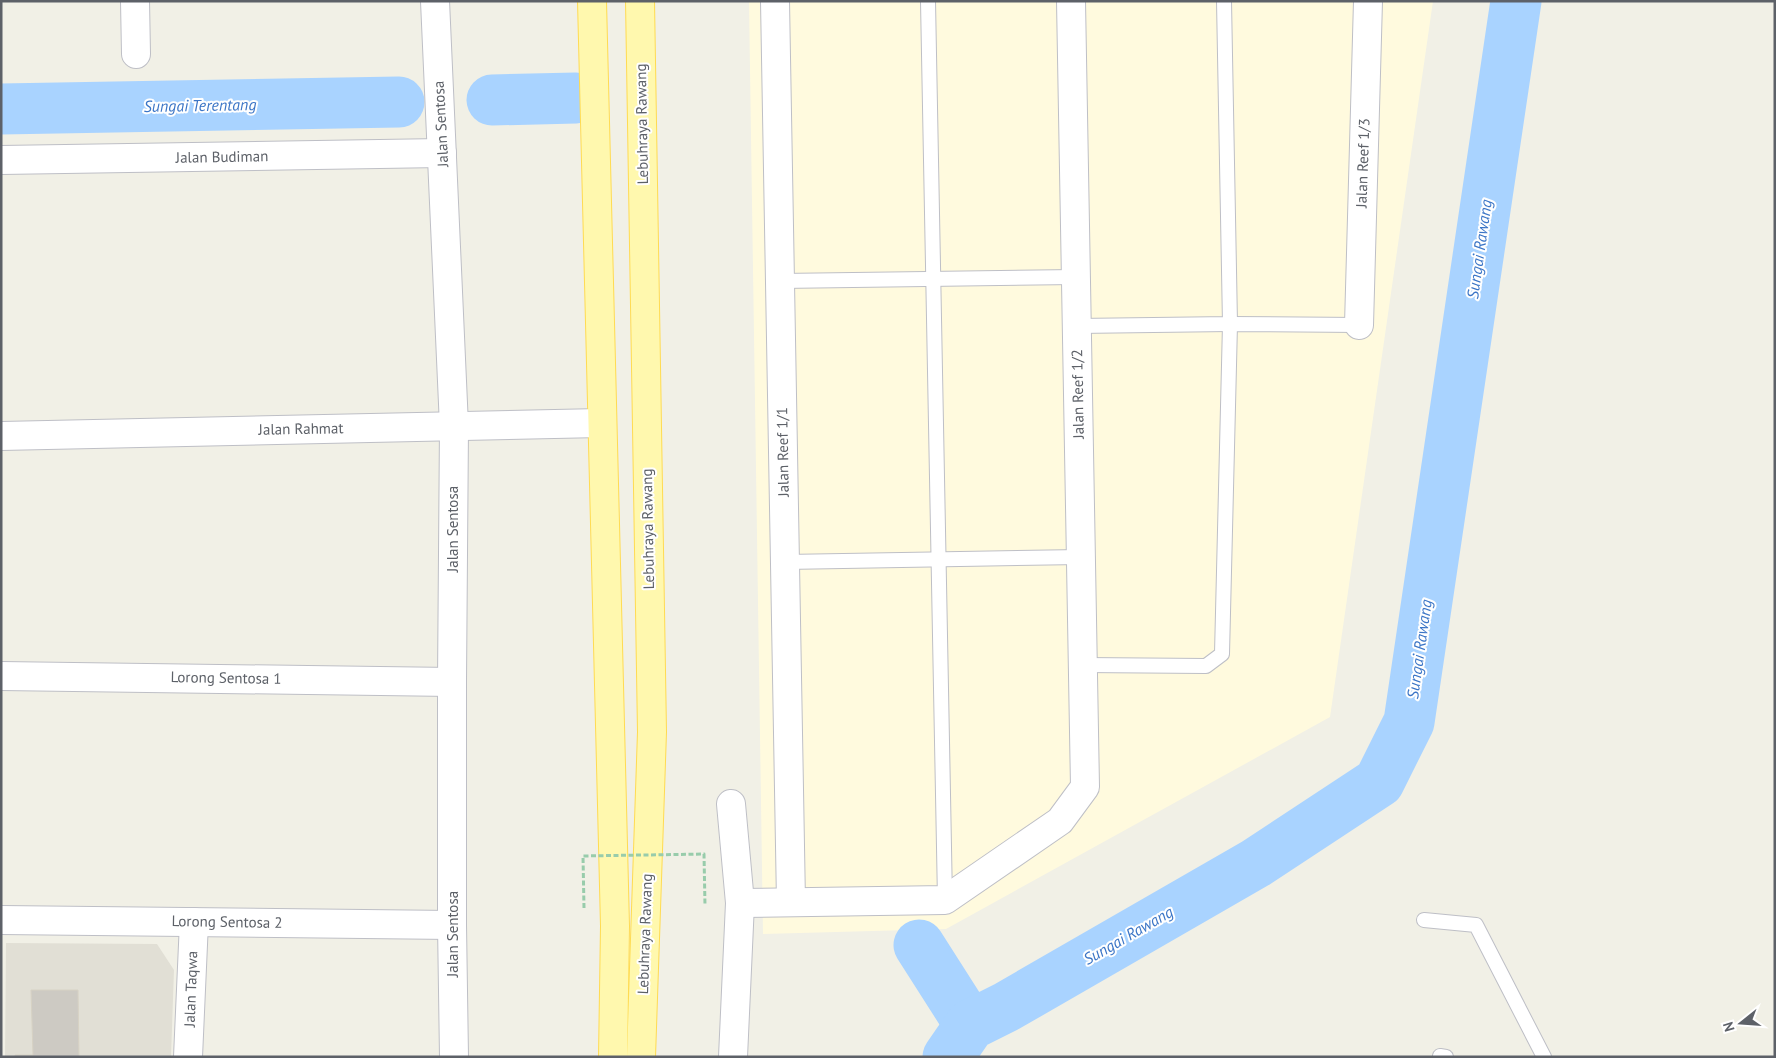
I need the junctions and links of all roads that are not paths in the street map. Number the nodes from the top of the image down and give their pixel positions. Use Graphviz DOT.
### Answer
graph roads {
  1 [pos="134,1"];
  2 [pos="435,1"];
  3 [pos="592,1"];
  4 [pos="640,1"];
  5 [pos="775,1"];
  6 [pos="928,1"];
  7 [pos="1071,1"];
  8 [pos="1224,1"];
  9 [pos="1368,1"];
  10 [pos="136,54"];
  11 [pos="442,153"];
  12 [pos="1,160"];
  13 [pos="1076,277"];
  14 [pos="933,279"];
  15 [pos="780,281"];
  16 [pos="1230,324"];
  17 [pos="1359,325"];
  18 [pos="1077,326"];
  19 [pos="602,422"];
  20 [pos="454,426"];
  21 [pos="1,436"];
  22 [pos="1081,557"];
  23 [pos="938,560"];
  24 [pos="785,562"];
  25 [pos="1083,664"];
  26 [pos="1,676"];
  27 [pos="452,682"];
  28 [pos="731,804"];
  29 [pos="944,900"];
  30 [pos="791,902"];
  31 [pos="740,903"];
  32 [pos="1,920"];
  33 [pos="1424,920"];
  34 [pos="194,922"];
  35 [pos="452,925"];
  36 [pos="188,1057"];
  37 [pos="454,1057"];
  38 [pos="613,1057"];
  39 [pos="641,1057"];
  40 [pos="733,1057"];
  41 [pos="1544,1057"];
  1 -- 10 [label="street"];
  2 -- 11 [label="street, Jalan Sentosa"];
  3 -- 19 [label="main road, Lebuhraya Rawang"];
  4 -- 39 [label="main road, Lebuhraya Rawang"];
  5 -- 15 [label="street, Jalan Reef 1/1"];
  6 -- 14 [label="lane"];
  7 -- 13 [label="street, Jalan Reef 1/2"];
  8 -- 16 [label="lane"];
  9 -- 17 [label="street, Jalan Reef 1/3"];
  11 -- 12 [label="street, Jalan Budiman"];
  11 -- 20 [label="street, Jalan Sentosa"];
  13 -- 14 [label="lane"];
  13 -- 18 [label="street, Jalan Reef 1/2"];
  14 -- 15 [label="lane"];
  14 -- 23 [label="lane"];
  15 -- 24 [label="street, Jalan Reef 1/1"];
  16 -- 17 [label="lane"];
  16 -- 18 [label="lane"];
  16 -- 25 [label="lane"];
  18 -- 22 [label="street, Jalan Reef 1/2"];
  19 -- 20 [label="street, Jalan Rahmat"];
  19 -- 38 [label="main road, Lebuhraya Rawang"];
  20 -- 21 [label="street, Jalan Rahmat"];
  20 -- 27 [label="street, Jalan Sentosa"];
  22 -- 23 [label="lane"];
  22 -- 25 [label="street, Jalan Reef 1/2"];
  23 -- 24 [label="lane"];
  23 -- 29 [label="lane"];
  24 -- 30 [label="street, Jalan Reef 1/1"];
  25 -- 29 [label="street, Jalan Reef 1/2"];
  26 -- 27 [label="street, Lorong Sentosa 1"];
  27 -- 35 [label="street, Jalan Sentosa"];
  28 -- 31 [label="street"];
  29 -- 30 [label="street"];
  30 -- 31 [label="street"];
  31 -- 40 [label="street"];
  32 -- 34 [label="street, Lorong Sentosa 2"];
  33 -- 41 [label="lane"];
  34 -- 35 [label="street, Lorong Sentosa 2"];
  34 -- 36 [label="street, Jalan Taqwa"];
  35 -- 37 [label="street, Jalan Sentosa"];
}
